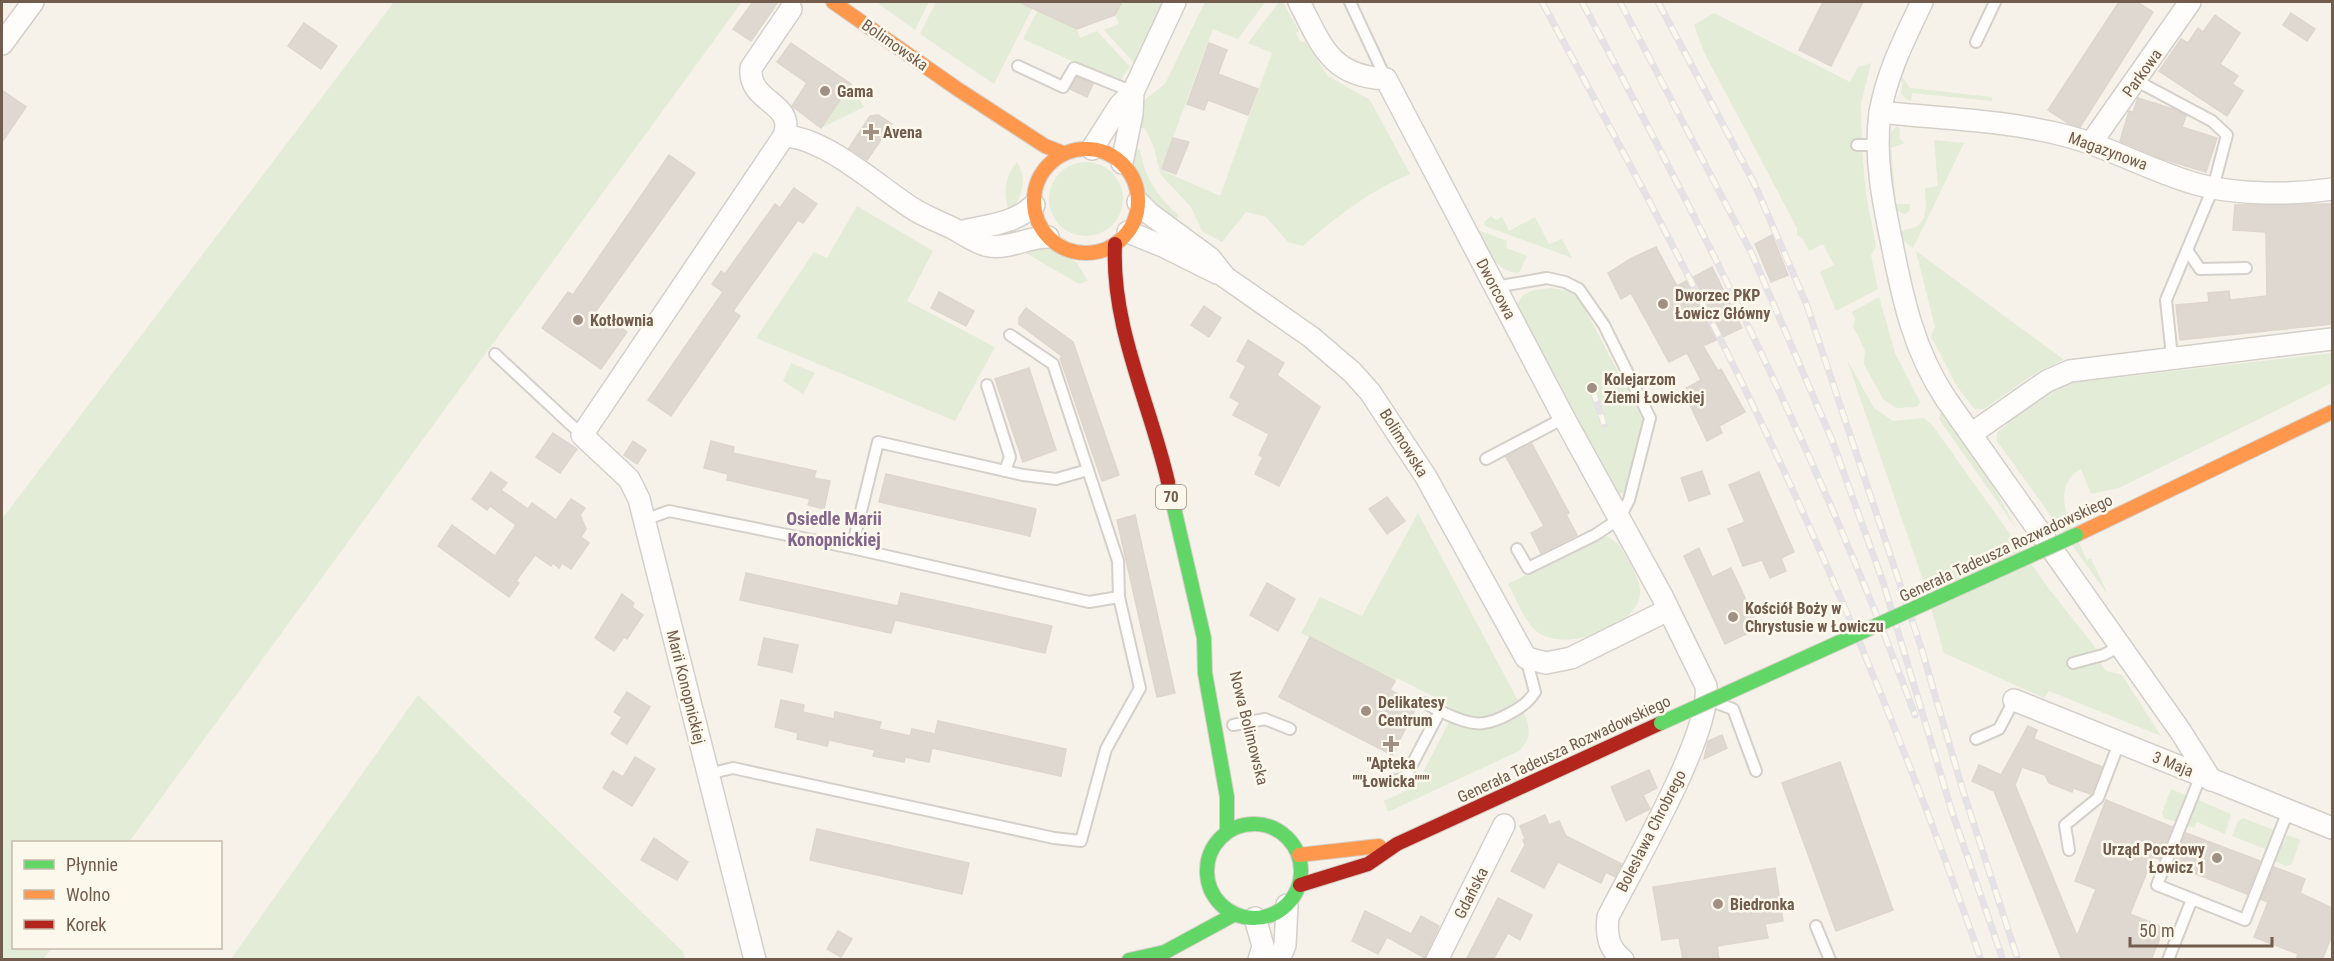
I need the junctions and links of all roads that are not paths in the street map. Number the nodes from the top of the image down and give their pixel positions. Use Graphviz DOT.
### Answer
graph roads {
  1 [pos="33,2"];
  2 [pos="833,2"];
  3 [pos="1175,2"];
  4 [pos="1299,2"];
  5 [pos="1350,2"];
  6 [pos="1922,2"];
  7 [pos="1995,2"];
  8 [pos="2190,2"];
  9 [pos="790,9"];
  10 [pos="1976,42"];
  11 [pos="2,44"];
  12 [pos="1018,66"];
  13 [pos="1386,80"];
  14 [pos="2137,81"];
  15 [pos="956,88"];
  16 [pos="1133,92"];
  17 [pos="1881,112"];
  18 [pos="1000,135"];
  19 [pos="784,136"];
  20 [pos="2091,143"];
  21 [pos="1857,145"];
  22 [pos="1878,145"];
  23 [pos="1092,149"];
  24 [pos="1064,153"];
  25 [pos="1122,163"];
  26 [pos="1028,164"];
  27 [pos="1038,180"];
  28 [pos="2213,188"];
  29 [pos="2332,189"];
  30 [pos="1138,202"];
  31 [pos="1034,205"];
  32 [pos="960,232"];
  33 [pos="1048,237"];
  34 [pos="1121,238"];
  35 [pos="2187,250"];
  36 [pos="1078,252"];
  37 [pos="2246,268"];
  38 [pos="1091,271"];
  39 [pos="1225,276"];
  40 [pos="1495,287"];
  41 [pos="1105,306"];
  42 [pos="1010,335"];
  43 [pos="2332,339"];
  44 [pos="495,354"];
  45 [pos="2172,357"];
  46 [pos="1130,358"];
  47 [pos="987,386"];
  48 [pos="2332,412"];
  49 [pos="1564,418"];
  50 [pos="1971,434"];
  51 [pos="582,435"];
  52 [pos="1486,459"];
  53 [pos="1088,470"];
  54 [pos="1005,471"];
  55 [pos="1619,519"];
  56 [pos="644,520"];
  57 [pos="852,548"];
  58 [pos="1517,549"];
  59 [pos="1119,597"];
  60 [pos="1668,610"];
  61 [pos="1204,638"];
  62 [pos="2121,646"];
  63 [pos="1526,658"];
  64 [pos="2073,663"];
  65 [pos="1222,684"];
  66 [pos="1708,699"];
  67 [pos="2014,700"];
  68 [pos="1425,703"];
  69 [pos="1440,711"];
  70 [pos="1232,719"];
  71 [pos="1290,729"];
  72 [pos="1976,739"];
  73 [pos="1237,742"];
  74 [pos="2119,743"];
  75 [pos="1756,771"];
  76 [pos="708,774"];
  77 [pos="2206,778"];
  78 [pos="1393,781"];
  79 [pos="2288,811"];
  80 [pos="1257,812"];
  81 [pos="1266,825"];
  82 [pos="1504,825"];
  83 [pos="2332,828"];
  84 [pos="1227,832"];
  85 [pos="1397,844"];
  86 [pos="2069,850"];
  87 [pos="1299,855"];
  88 [pos="1300,885"];
  89 [pos="1209,886"];
  90 [pos="2192,898"];
  91 [pos="1201,901"];
  92 [pos="1287,905"];
  93 [pos="1245,916"];
  94 [pos="1816,926"];
  95 [pos="1151,939"];
  96 [pos="1130,959"];
  97 [pos="755,960"];
  98 [pos="1259,960"];
  99 [pos="1280,960"];
  100 [pos="1437,960"];
  101 [pos="1623,960"];
  102 [pos="1830,960"];
  103 [pos="2168,960"];
  1 -- 11 [label="street"];
  2 -- 15 [label="main road, Bolimowska"];
  3 -- 16 [label="street"];
  4 -- 13 [label="street"];
  5 -- 13 [label="lane"];
  6 -- 17 [label="street"];
  7 -- 10 [label="lane"];
  8 -- 14 [label="street, Parkowa"];
  9 -- 19 [label="street"];
  12 -- 16 [label="lane"];
  13 -- 40 [label="street, Dworcowa"];
  14 -- 20 [label="street, Parkowa"];
  14 -- 28 [label="lane"];
  15 -- 18 [label="main road, Bolimowska"];
  15 -- 24 [label="main road, Bolimowska"];
  16 -- 23 [label="street"];
  16 -- 25 [label="street"];
  17 -- 20 [label="street, Magazynowa"];
  17 -- 22 [label="street"];
  19 -- 32 [label="street"];
  19 -- 51 [label="street"];
  20 -- 28 [label="street, Magazynowa"];
  21 -- 22 [label="lane"];
  22 -- 50 [label="street"];
  23 -- 24 [label="main road"];
  23 -- 25 [label="main road"];
  24 -- 27 [label="main road"];
  25 -- 30 [label="main road"];
  26 -- 27 [label="main road"];
  27 -- 31 [label="main road"];
  28 -- 29 [label="street, Magazynowa"];
  28 -- 35 [label="lane"];
  30 -- 34 [label="main road, 70"];
  30 -- 39 [label="street, Bolimowska"];
  31 -- 32 [label="street"];
  31 -- 33 [label="main road"];
  32 -- 33 [label="street"];
  33 -- 36 [label="main road"];
  34 -- 36 [label="main road"];
  34 -- 39 [label="street, Bolimowska"];
  34 -- 46 [label="main road, Nowa Bolimowska / 70"];
  35 -- 37 [label="lane"];
  35 -- 45 [label="lane"];
  36 -- 38 [label="main road"];
  39 -- 63 [label="street, Bolimowska"];
  40 -- 49 [label="street, Dworcowa"];
  40 -- 55 [label="lane"];
  41 -- 46 [label="main road, Nowa Bolimowska / 70"];
  42 -- 53 [label="lane"];
  43 -- 45 [label="street"];
  44 -- 51 [label="lane"];
  45 -- 50 [label="street"];
  46 -- 61 [label="main road, Nowa Bolimowska / 70"];
  47 -- 54 [label="lane"];
  48 -- 85 [label="main road, Generała Tadeusza Rozwadowskiego, bridge"];
  49 -- 52 [label="lane"];
  49 -- 55 [label="street, Dworcowa"];
  50 -- 62 [label="street"];
  51 -- 56 [label="street, Marii Konopnickiej"];
  53 -- 54 [label="lane"];
  53 -- 59 [label="lane"];
  54 -- 57 [label="lane"];
  55 -- 58 [label="lane"];
  55 -- 60 [label="street, Dworcowa"];
  56 -- 57 [label="lane"];
  56 -- 76 [label="street, Marii Konopnickiej"];
  57 -- 59 [label="lane"];
  59 -- 76 [label="lane"];
  60 -- 63 [label="street"];
  60 -- 66 [label="street, Dworcowa"];
  61 -- 65 [label="main road, Nowa Bolimowska / 70"];
  61 -- 84 [label="main road, Nowa Bolimowska / 70"];
  62 -- 64 [label="lane"];
  62 -- 77 [label="street"];
  63 -- 69 [label="lane"];
  66 -- 75 [label="lane"];
  66 -- 101 [label="street, Bolesława Chrobrego"];
  67 -- 72 [label="lane"];
  67 -- 74 [label="street, 3 Maja"];
  68 -- 69 [label="lane"];
  69 -- 78 [label="lane"];
  70 -- 71 [label="lane"];
  70 -- 73 [label="main road, Nowa Bolimowska"];
  74 -- 77 [label="street, 3 Maja"];
  74 -- 86 [label="lane"];
  76 -- 97 [label="street, Marii Konopnickiej"];
  77 -- 79 [label="street, 3 Maja"];
  77 -- 90 [label="lane"];
  79 -- 83 [label="street, 3 Maja"];
  79 -- 90 [label="lane"];
  80 -- 81 [label="main road"];
  81 -- 84 [label="main road"];
  81 -- 87 [label="main road"];
  82 -- 100 [label="street, Gdańska"];
  84 -- 89 [label="main road"];
  85 -- 87 [label="main road, Generała Tadeusza Rozwadowskiego"];
  85 -- 88 [label="main road, Generała Tadeusza Rozwadowskiego"];
  87 -- 88 [label="main road"];
  88 -- 92 [label="main road"];
  89 -- 91 [label="main road"];
  89 -- 93 [label="main road"];
  90 -- 103 [label="lane"];
  92 -- 93 [label="main road"];
  92 -- 99 [label="street"];
  93 -- 96 [label="main road"];
  93 -- 98 [label="street"];
  94 -- 102 [label="lane"];
  95 -- 96 [label="main road"];
}
